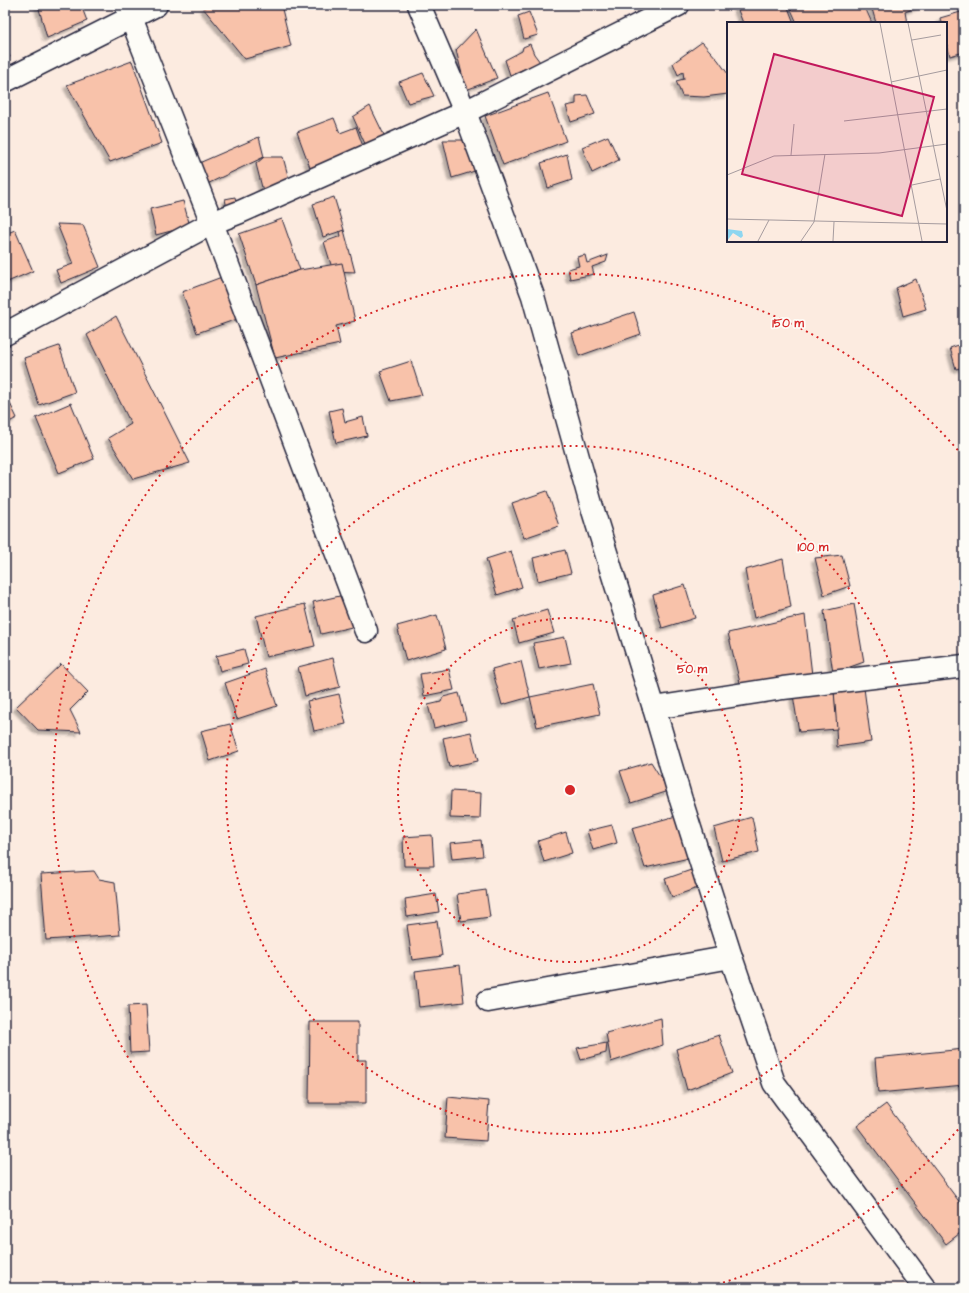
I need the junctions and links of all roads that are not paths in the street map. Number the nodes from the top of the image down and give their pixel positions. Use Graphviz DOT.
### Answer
graph roads {
  1 [pos="156,5"];
  2 [pos="419,5"];
  3 [pos="678,5"];
  4 [pos="128,11"];
  5 [pos="5,81"];
  6 [pos="465,112"];
  7 [pos="212,223"];
  8 [pos="5,334"];
  9 [pos="366,630"];
  10 [pos="964,666"];
  11 [pos="654,708"];
  12 [pos="731,957"];
  13 [pos="488,1001"];
  14 [pos="925,1288"];
  1 -- 4 [label="street"];
  2 -- 6 [label="street"];
  3 -- 6 [label="street"];
  4 -- 5 [label="street"];
  4 -- 7 [label="street"];
  6 -- 7 [label="street"];
  6 -- 11 [label="street"];
  7 -- 8 [label="street"];
  7 -- 9 [label="street"];
  10 -- 11 [label="street"];
  11 -- 12 [label="street"];
  12 -- 13 [label="street"];
  12 -- 14 [label="street"];
}
